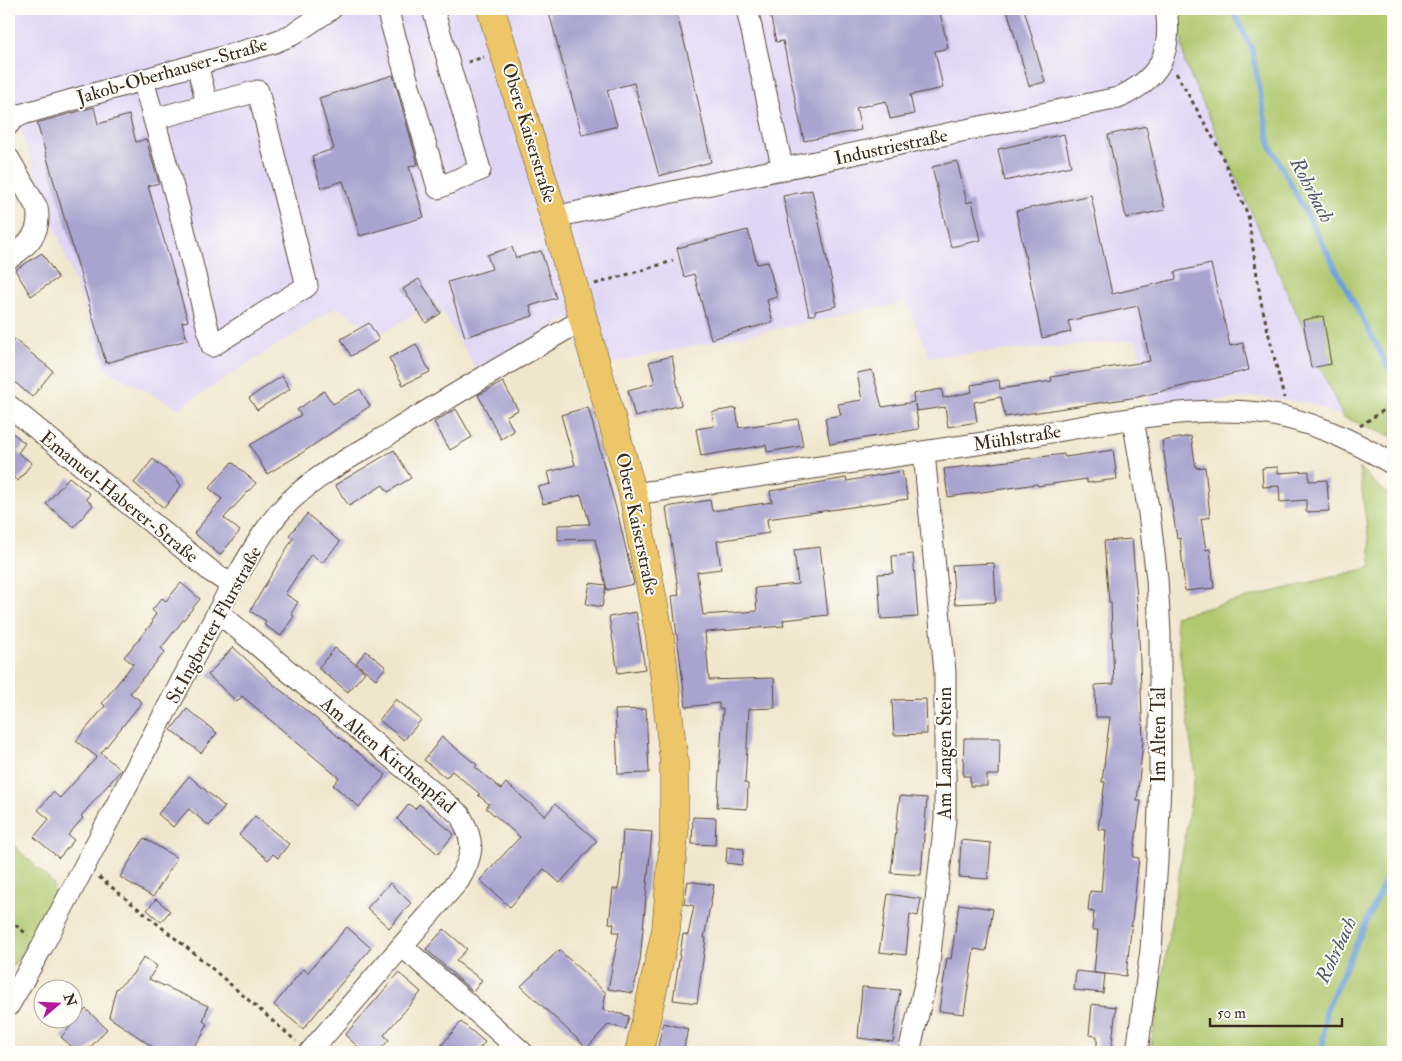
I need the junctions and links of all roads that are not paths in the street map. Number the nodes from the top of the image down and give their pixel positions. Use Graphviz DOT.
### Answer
graph roads {
  1 [pos="331,9"];
  2 [pos="388,9"];
  3 [pos="433,9"];
  4 [pos="491,9"];
  5 [pos="747,9"];
  6 [pos="1166,9"];
  7 [pos="197,64"];
  8 [pos="143,80"];
  9 [pos="207,104"];
  10 [pos="154,119"];
  11 [pos="9,124"];
  12 [pos="9,159"];
  13 [pos="783,170"];
  14 [pos="554,217"];
  15 [pos="9,258"];
  16 [pos="584,319"];
  17 [pos="9,406"];
  18 [pos="1133,419"];
  19 [pos="924,452"];
  20 [pos="1393,464"];
  21 [pos="633,494"];
  22 [pos="232,585"];
  23 [pos="218,612"];
  24 [pos="402,946"];
  25 [pos="9,1005"];
  26 [pos="306,1049"];
  27 [pos="522,1052"];
  28 [pos="639,1052"];
  29 [pos="909,1052"];
  30 [pos="1137,1052"];
  1 -- 7 [label="street, Jakob-Oberhauser-Straße"];
  2 -- 3 [label="street"];
  4 -- 14 [label="main road, Obere Kaiserstraße"];
  5 -- 13 [label="street"];
  6 -- 13 [label="street, Industriestraße"];
  7 -- 8 [label="street, Jakob-Oberhauser-Straße"];
  7 -- 9 [label="street"];
  8 -- 10 [label="street"];
  8 -- 11 [label="street, Jakob-Oberhauser-Straße"];
  9 -- 10 [label="street"];
  9 -- 10 [label="street"];
  12 -- 15 [label="street"];
  13 -- 14 [label="street, Industriestraße"];
  14 -- 16 [label="main road, Obere Kaiserstraße"];
  16 -- 21 [label="main road, Obere Kaiserstraße"];
  16 -- 22 [label="street, St.Ingberter Flurstraße"];
  17 -- 22 [label="street, Emanuel-Haberer-Straße"];
  18 -- 19 [label="street, Mühlstraße"];
  18 -- 20 [label="street, Mühlstraße"];
  18 -- 30 [label="street, Im Alten Tal"];
  19 -- 21 [label="street, Mühlstraße"];
  19 -- 29 [label="street, Am Langen Stein"];
  21 -- 28 [label="main road, Obere Kaiserstraße"];
  22 -- 23 [label="street, St.Ingberter Flurstraße"];
  23 -- 24 [label="street, Am Alten Kirchenpfad"];
  23 -- 25 [label="street, St.Ingberter Flurstraße"];
  24 -- 26 [label="street, Am Alten Kirchenpfad"];
  24 -- 27 [label="street"];
}
